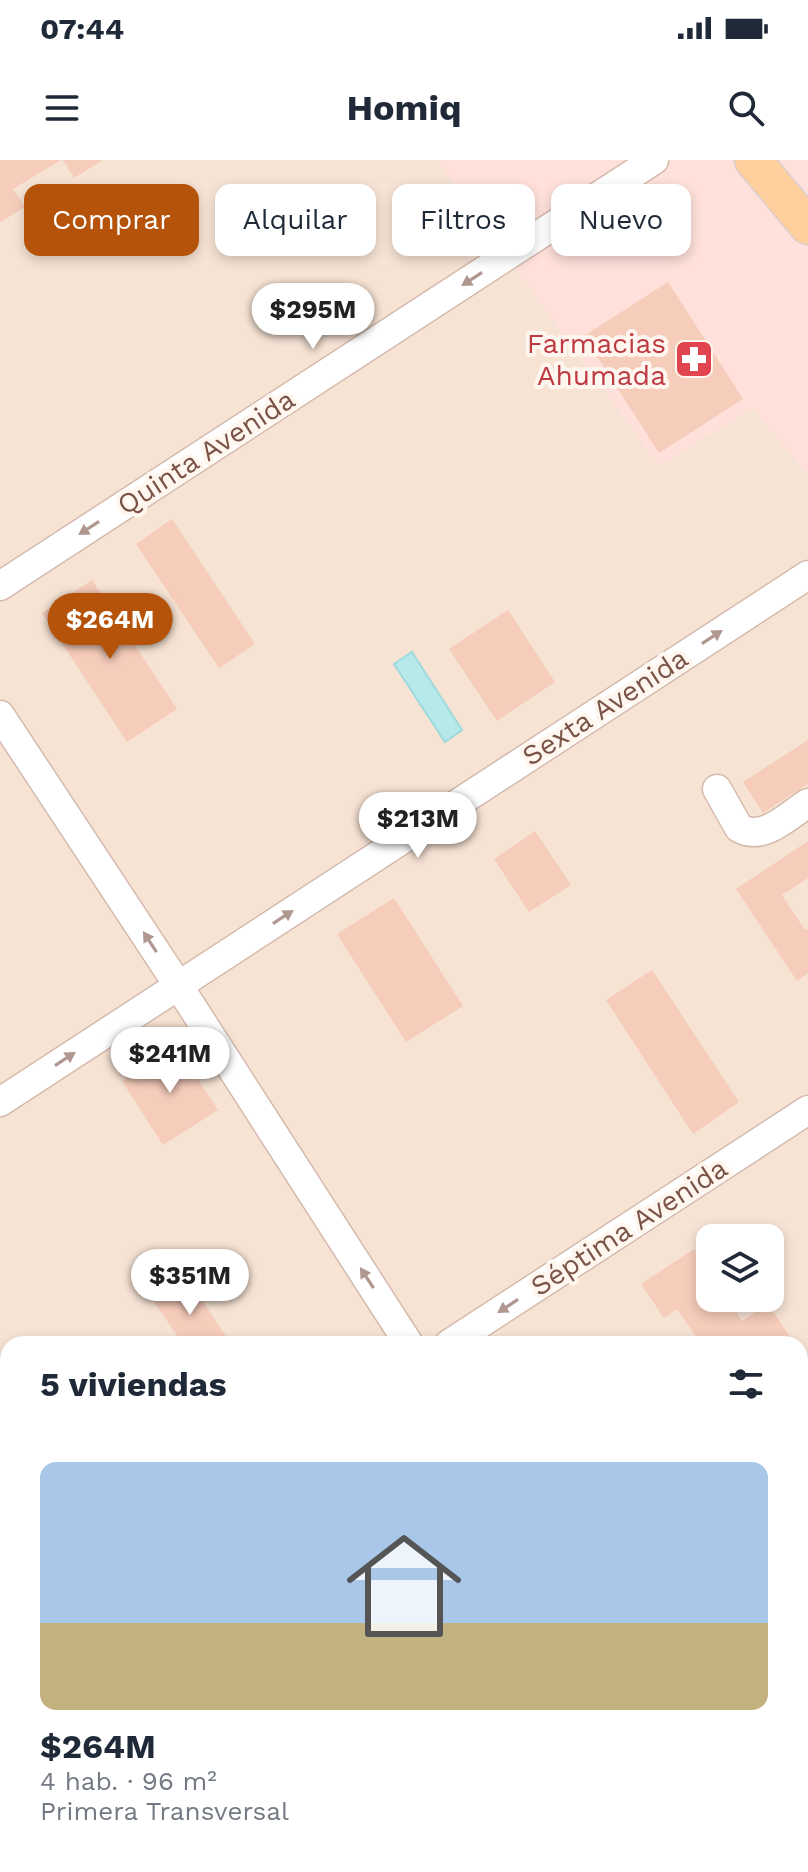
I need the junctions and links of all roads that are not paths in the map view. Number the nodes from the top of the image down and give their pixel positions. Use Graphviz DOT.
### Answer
graph roads {
  1 [pos="654,160"];
  2 [pos="753,160"];
  3 [pos="806,222"];
  4 [pos="808,575"];
  5 [pos="0,586"];
  6 [pos="0,715"];
  7 [pos="717,789"];
  8 [pos="808,803"];
  9 [pos="178,985"];
  10 [pos="0,1102"];
  11 [pos="808,1110"];
  12 [pos="404,1336"];
  13 [pos="461,1336"];
  1 -- 5 [label="street, Quinta Avenida, one-way"];
  2 -- 3 [label="main road"];
  9 -- 4 [label="street, Sexta Avenida, one-way"];
  9 -- 6 [label="street, one-way"];
  7 -- 8 [label="street"];
  10 -- 9 [label="street, Sexta Avenida, one-way"];
  12 -- 9 [label="street, one-way"];
  11 -- 13 [label="street, Séptima Avenida, one-way"];
}
